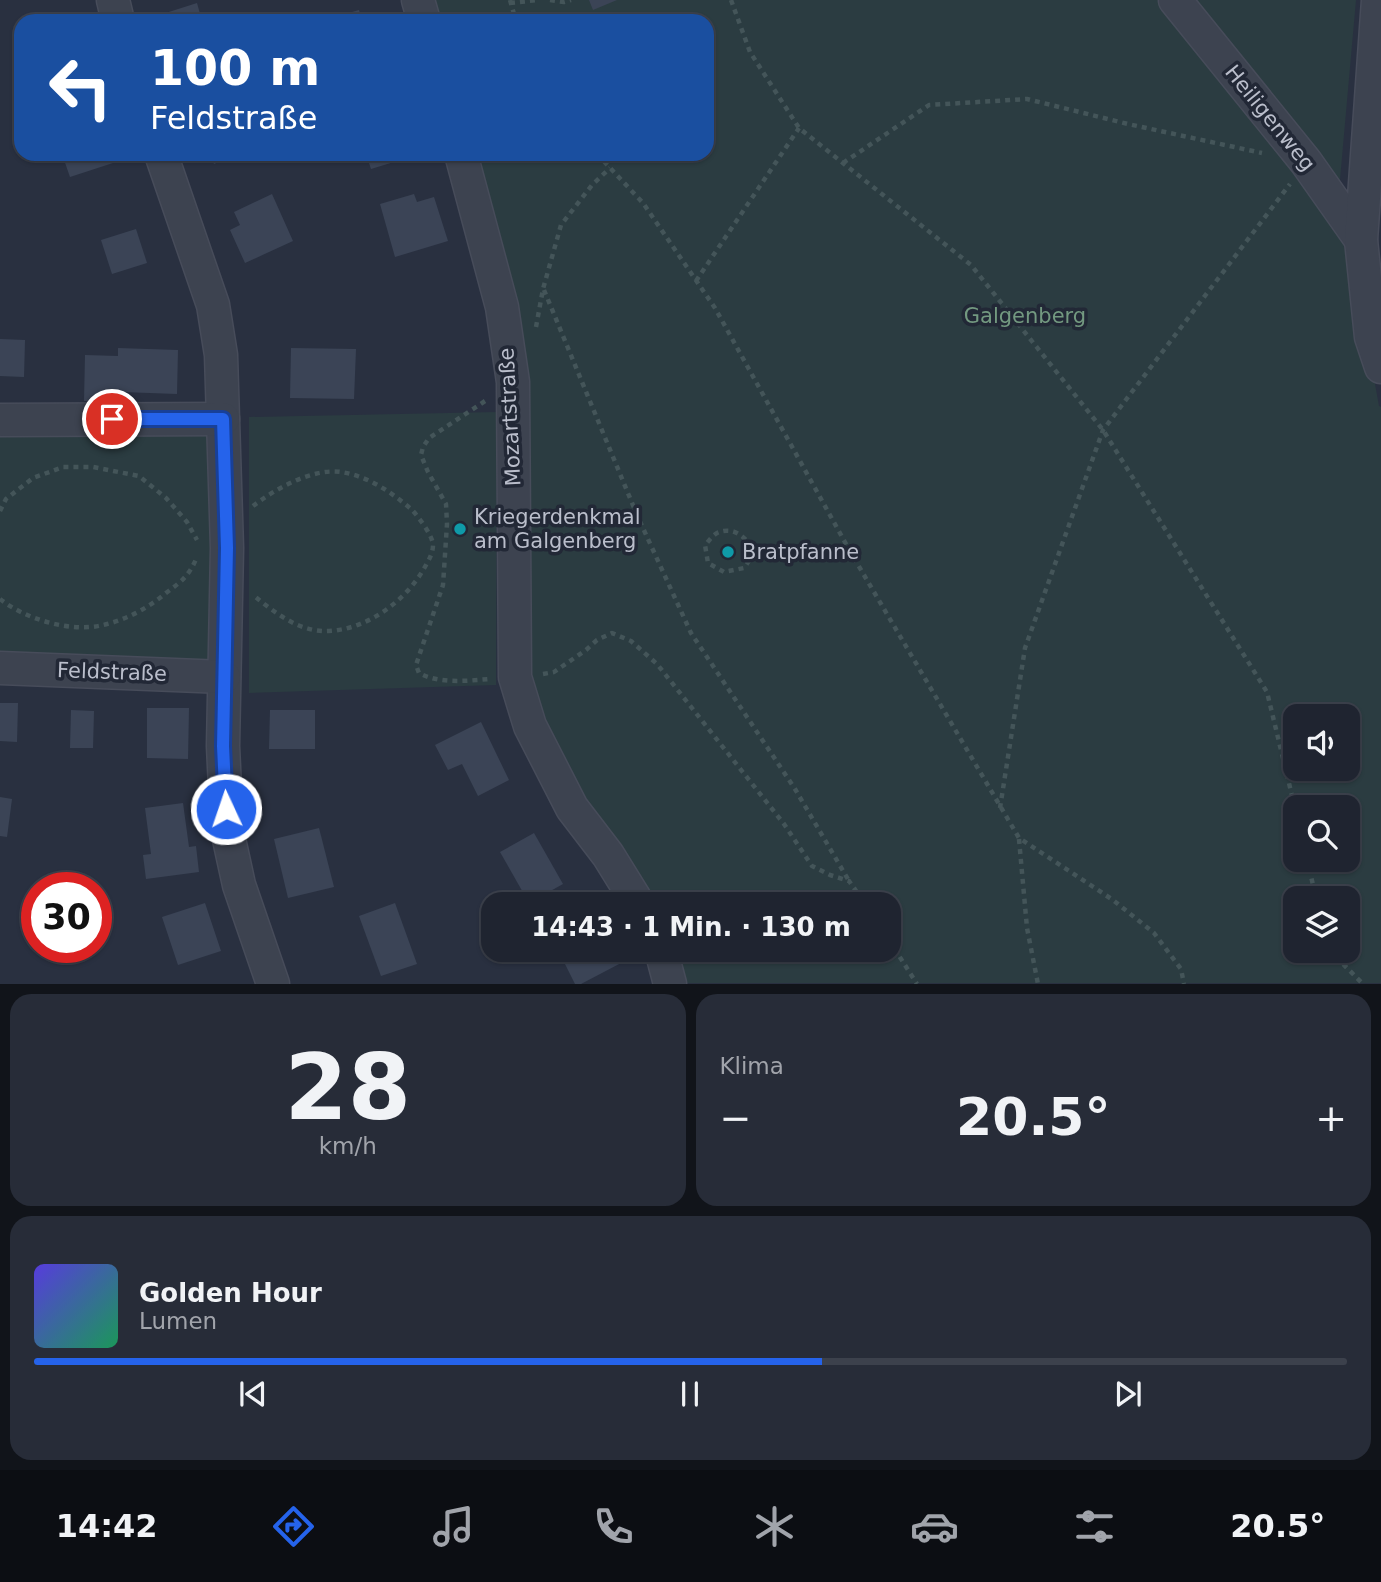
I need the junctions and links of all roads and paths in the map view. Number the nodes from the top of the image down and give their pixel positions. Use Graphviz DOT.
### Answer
graph roads {
  1 [pos="538,0"];
  2 [pos="550,0"];
  3 [pos="571,0"];
  4 [pos="732,0"];
  5 [pos="1175,0"];
  6 [pos="1378,0"];
  7 [pos="510,2"];
  8 [pos="799,128"];
  9 [pos="163,161"];
  10 [pos="463,161"];
  11 [pos="604,161"];
  12 [pos="1306,162"];
  13 [pos="843,163"];
  14 [pos="610,168"];
  15 [pos="1361,240"];
  16 [pos="696,281"];
  17 [pos="543,289"];
  18 [pos="534,334"];
  19 [pos="1381,367"];
  20 [pos="513,382"];
  21 [pos="223,419"];
  22 [pos="0,420"];
  23 [pos="1103,430"];
  24 [pos="0,510"];
  25 [pos="226,529"];
  26 [pos="755,552"];
  27 [pos="851,553"];
  28 [pos="227,571"];
  29 [pos="0,599"];
  30 [pos="0,668"];
  31 [pos="224,677"];
  32 [pos="515,677"];
  33 [pos="1292,795"];
  34 [pos="1000,808"];
  35 [pos="1019,838"];
  36 [pos="849,881"];
  37 [pos="631,892"];
  38 [pos="857,892"];
  39 [pos="901,959"];
  40 [pos="664,962"];
  41 [pos="1342,963"];
  42 [pos="273,984"];
  43 [pos="670,984"];
  44 [pos="917,984"];
  45 [pos="1038,984"];
  46 [pos="1184,984"];
  47 [pos="1363,984"];
  1 -- 7 [label="path"];
  2 -- 3 [label="path"];
  4 -- 8 [label="path"];
  5 -- 12 [label="street, Heiligenweg"];
  6 -- 15 [label="street"];
  8 -- 13 [label="path"];
  8 -- 16 [label="path"];
  9 -- 21 [label="street"];
  10 -- 20 [label="street, Mozartstraße"];
  11 -- 14 [label="path"];
  12 -- 13 [label="path"];
  12 -- 15 [label="street, Heiligenweg"];
  12 -- 23 [label="path"];
  13 -- 23 [label="path"];
  14 -- 16 [label="path"];
  14 -- 17 [label="path"];
  15 -- 19 [label="street"];
  16 -- 27 [label="path"];
  17 -- 18 [label="path"];
  17 -- 36 [label="path"];
  20 -- 32 [label="street, Mozartstraße"];
  20 -- 32 [label="path"];
  21 -- 22 [label="street"];
  21 -- 25 [label="street"];
  23 -- 33 [label="path"];
  23 -- 34 [label="path"];
  24 -- 29 [label="path"];
  25 -- 28 [label="street"];
  25 -- 28 [label="path"];
  26 -- 26 [label="path"];
  26 -- 27 [label="path"];
  27 -- 34 [label="path"];
  28 -- 31 [label="street"];
  30 -- 31 [label="street, Feldstraße"];
  31 -- 42 [label="street"];
  32 -- 36 [label="path"];
  32 -- 37 [label="street, Mozartstraße"];
  34 -- 35 [label="path"];
  35 -- 45 [label="path"];
  35 -- 46 [label="path"];
  36 -- 38 [label="path"];
  39 -- 44 [label="path"];
  40 -- 43 [label="street"];
  41 -- 47 [label="path"];
}
